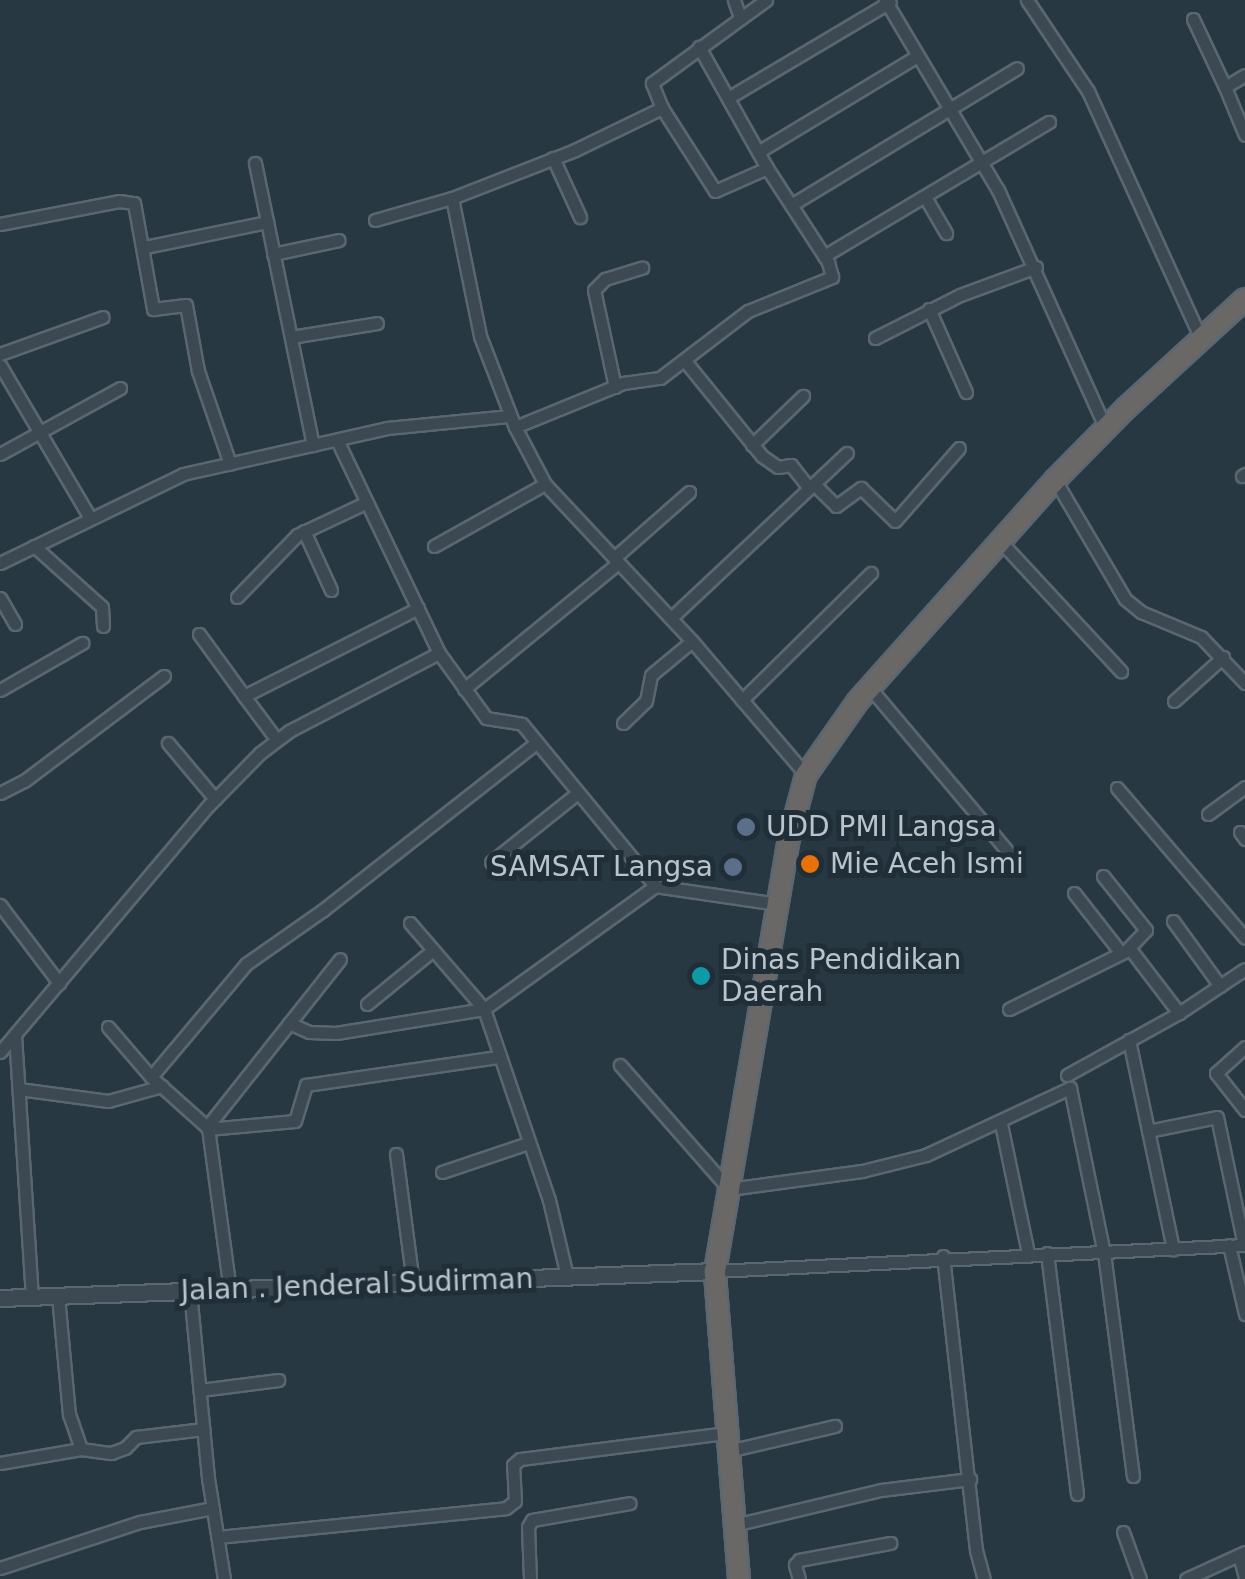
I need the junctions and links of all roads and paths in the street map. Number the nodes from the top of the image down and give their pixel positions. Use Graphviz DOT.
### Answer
graph roads {
  1 [pos="734,0"];
  2 [pos="766,0"];
  3 [pos="1026,0"];
  4 [pos="888,1"];
  5 [pos="740,17"];
  6 [pos="1193,20"];
  7 [pos="699,47"];
  8 [pos="917,56"];
  9 [pos="1017,68"];
  10 [pos="1245,74"];
  11 [pos="1224,87"];
  12 [pos="728,98"];
  13 [pos="662,108"];
  14 [pos="950,108"];
  15 [pos="1049,122"];
  16 [pos="1245,136"];
  17 [pos="758,152"];
  18 [pos="553,158"];
  19 [pos="982,160"];
  20 [pos="255,163"];
  21 [pos="767,168"];
  22 [pos="926,197"];
  23 [pos="452,198"];
  24 [pos="791,205"];
  25 [pos="580,217"];
  26 [pos="374,220"];
  27 [pos="267,222"];
  28 [pos="0,224"];
  29 [pos="946,233"];
  30 [pos="340,240"];
  31 [pos="145,247"];
  32 [pos="272,254"];
  33 [pos="824,256"];
  34 [pos="1036,267"];
  35 [pos="642,268"];
  36 [pos="1245,299"];
  37 [pos="929,309"];
  38 [pos="103,317"];
  39 [pos="377,323"];
  40 [pos="290,338"];
  41 [pos="875,338"];
  42 [pos="1201,339"];
  43 [pos="0,354"];
  44 [pos="685,361"];
  45 [pos="0,365"];
  46 [pos="615,386"];
  47 [pos="120,388"];
  48 [pos="966,392"];
  49 [pos="803,396"];
  50 [pos="513,421"];
  51 [pos="1106,429"];
  52 [pos="38,436"];
  53 [pos="337,440"];
  54 [pos="313,445"];
  55 [pos="752,445"];
  56 [pos="959,448"];
  57 [pos="847,453"];
  58 [pos="0,454"];
  59 [pos="230,464"];
  60 [pos="1055,480"];
  61 [pos="545,484"];
  62 [pos="811,486"];
  63 [pos="689,492"];
  64 [pos="367,502"];
  65 [pos="90,518"];
  66 [pos="304,531"];
  67 [pos="1000,541"];
  68 [pos="34,546"];
  69 [pos="434,546"];
  70 [pos="616,560"];
  71 [pos="0,563"];
  72 [pos="872,572"];
  73 [pos="331,590"];
  74 [pos="238,597"];
  75 [pos="0,598"];
  76 [pos="418,608"];
  77 [pos="671,618"];
  78 [pos="15,624"];
  79 [pos="103,626"];
  80 [pos="198,634"];
  81 [pos="692,641"];
  82 [pos="82,643"];
  83 [pos="439,653"];
  84 [pos="1223,657"];
  85 [pos="1122,671"];
  86 [pos="164,676"];
  87 [pos="1244,681"];
  88 [pos="870,688"];
  89 [pos="464,689"];
  90 [pos="0,690"];
  91 [pos="244,696"];
  92 [pos="742,700"];
  93 [pos="1174,701"];
  94 [pos="622,723"];
  95 [pos="276,739"];
  96 [pos="168,743"];
  97 [pos="536,743"];
  98 [pos="806,775"];
  99 [pos="1245,787"];
  100 [pos="1117,788"];
  101 [pos="0,793"];
  102 [pos="576,795"];
  103 [pos="215,798"];
  104 [pos="1208,814"];
  105 [pos="1014,859"];
  106 [pos="491,862"];
  107 [pos="1103,876"];
  108 [pos="655,886"];
  109 [pos="1074,893"];
  110 [pos="778,904"];
  111 [pos="0,905"];
  112 [pos="1173,921"];
  113 [pos="410,923"];
  114 [pos="1245,938"];
  115 [pos="433,950"];
  116 [pos="1124,951"];
  117 [pos="340,959"];
  118 [pos="1245,969"];
  119 [pos="59,984"];
  120 [pos="1220,986"];
  121 [pos="367,1004"];
  122 [pos="484,1009"];
  123 [pos="1009,1009"];
  124 [pos="1179,1014"];
  125 [pos="289,1024"];
  126 [pos="108,1026"];
  127 [pos="15,1035"];
  128 [pos="1128,1040"];
  129 [pos="1245,1048"];
  130 [pos="1,1049"];
  131 [pos="499,1057"];
  132 [pos="620,1065"];
  133 [pos="1067,1074"];
  134 [pos="151,1077"];
  135 [pos="162,1086"];
  136 [pos="19,1089"];
  137 [pos="1245,1110"];
  138 [pos="1002,1124"];
  139 [pos="208,1128"];
  140 [pos="1148,1131"];
  141 [pos="528,1143"];
  142 [pos="396,1154"];
  143 [pos="442,1172"];
  144 [pos="729,1189"];
  145 [pos="1244,1244"];
  146 [pos="1174,1249"];
  147 [pos="1028,1253"];
  148 [pos="1231,1255"];
  149 [pos="1048,1256"];
  150 [pos="944,1259"];
  151 [pos="1105,1260"];
  152 [pos="715,1271"];
  153 [pos="568,1276"];
  154 [pos="413,1284"];
  155 [pos="230,1290"];
  156 [pos="190,1292"];
  157 [pos="58,1296"];
  158 [pos="32,1297"];
  159 [pos="0,1298"];
  160 [pos="1245,1314"];
  161 [pos="278,1380"];
  162 [pos="200,1390"];
  163 [pos="835,1426"];
  164 [pos="204,1430"];
  165 [pos="727,1442"];
  166 [pos="81,1449"];
  167 [pos="0,1463"];
  168 [pos="1133,1476"];
  169 [pos="970,1480"];
  170 [pos="1077,1494"];
  171 [pos="630,1503"];
  172 [pos="213,1508"];
  173 [pos="733,1525"];
  174 [pos="1123,1532"];
  175 [pos="218,1537"];
  176 [pos="890,1543"];
  177 [pos="1242,1553"];
  178 [pos="0,1568"];
  179 [pos="1245,1577"];
  180 [pos="224,1579"];
  181 [pos="530,1579"];
  182 [pos="739,1579"];
  183 [pos="799,1579"];
  184 [pos="984,1579"];
  185 [pos="1140,1579"];
  186 [pos="1186,1579"];
  1 -- 5 [label="street"];
  2 -- 5 [label="street"];
  3 -- 42 [label="street"];
  4 -- 8 [label="street"];
  4 -- 12 [label="street"];
  5 -- 7 [label="street"];
  6 -- 11 [label="street"];
  7 -- 12 [label="street"];
  7 -- 13 [label="street"];
  8 -- 14 [label="street"];
  8 -- 17 [label="street"];
  9 -- 14 [label="street"];
  10 -- 11 [label="street"];
  11 -- 16 [label="street"];
  12 -- 17 [label="street"];
  13 -- 18 [label="street"];
  13 -- 21 [label="street"];
  14 -- 19 [label="street"];
  14 -- 24 [label="street"];
  15 -- 19 [label="street"];
  17 -- 21 [label="street"];
  18 -- 23 [label="street"];
  18 -- 25 [label="street"];
  19 -- 22 [label="street"];
  19 -- 34 [label="street"];
  20 -- 27 [label="street"];
  21 -- 24 [label="street"];
  22 -- 29 [label="street"];
  22 -- 33 [label="street"];
  23 -- 26 [label="street"];
  23 -- 50 [label="street"];
  24 -- 33 [label="street"];
  27 -- 31 [label="street"];
  27 -- 32 [label="street"];
  28 -- 31 [label="street"];
  30 -- 32 [label="street"];
  31 -- 59 [label="street"];
  32 -- 40 [label="street"];
  33 -- 44 [label="street"];
  34 -- 37 [label="street"];
  34 -- 51 [label="street"];
  35 -- 46 [label="street"];
  36 -- 42 [label="highway"];
  37 -- 41 [label="street"];
  37 -- 48 [label="street"];
  38 -- 43 [label="street"];
  39 -- 40 [label="street"];
  40 -- 54 [label="street"];
  42 -- 51 [label="highway"];
  44 -- 46 [label="street"];
  44 -- 55 [label="street"];
  45 -- 52 [label="street"];
  46 -- 50 [label="street"];
  47 -- 52 [label="street"];
  49 -- 55 [label="street"];
  50 -- 53 [label="street"];
  50 -- 61 [label="street"];
  51 -- 60 [label="highway"];
  52 -- 58 [label="street"];
  52 -- 65 [label="street"];
  53 -- 54 [label="street"];
  53 -- 64 [label="street"];
  54 -- 59 [label="street"];
  55 -- 62 [label="street"];
  56 -- 62 [label="street"];
  57 -- 62 [label="street"];
  59 -- 65 [label="street"];
  60 -- 67 [label="highway"];
  60 -- 84 [label="street"];
  61 -- 69 [label="street"];
  61 -- 70 [label="street"];
  62 -- 77 [label="street"];
  63 -- 70 [label="street"];
  64 -- 66 [label="street"];
  64 -- 76 [label="street"];
  65 -- 68 [label="street"];
  66 -- 73 [label="street"];
  66 -- 74 [label="street"];
  67 -- 85 [label="street"];
  67 -- 88 [label="highway"];
  68 -- 71 [label="street"];
  68 -- 79 [label="street"];
  70 -- 77 [label="street"];
  70 -- 89 [label="street"];
  72 -- 92 [label="street"];
  75 -- 78 [label="street"];
  76 -- 83 [label="street"];
  76 -- 91 [label="street"];
  77 -- 81 [label="street"];
  80 -- 91 [label="street"];
  81 -- 92 [label="street"];
  81 -- 94 [label="street"];
  82 -- 90 [label="street"];
  83 -- 89 [label="street"];
  83 -- 95 [label="street"];
  84 -- 87 [label="street"];
  84 -- 93 [label="street"];
  86 -- 101 [label="street"];
  88 -- 98 [label="highway"];
  88 -- 105 [label="street"];
  89 -- 97 [label="street"];
  91 -- 95 [label="street"];
  92 -- 98 [label="street"];
  95 -- 103 [label="street"];
  96 -- 103 [label="street"];
  97 -- 102 [label="street"];
  97 -- 134 [label="street"];
  98 -- 110 [label="highway"];
  99 -- 104 [label="street"];
  100 -- 114 [label="street"];
  102 -- 106 [label="street"];
  102 -- 108 [label="street"];
  103 -- 119 [label="street"];
  107 -- 116 [label="street"];
  108 -- 110 [label="street"];
  108 -- 122 [label="street"];
  109 -- 116 [label="street"];
  110 -- 144 [label="highway"];
  111 -- 119 [label="street"];
  112 -- 120 [label="street"];
  113 -- 115 [label="street"];
  115 -- 121 [label="street"];
  115 -- 122 [label="street"];
  116 -- 123 [label="street"];
  116 -- 124 [label="street"];
  117 -- 125 [label="street"];
  118 -- 120 [label="street"];
  119 -- 127 [label="street"];
  120 -- 124 [label="street"];
  122 -- 125 [label="street"];
  122 -- 131 [label="street"];
  124 -- 128 [label="street"];
  125 -- 139 [label="street"];
  126 -- 134 [label="street"];
  127 -- 130 [label="street"];
  127 -- 136 [label="street"];
  128 -- 133 [label="street"];
  128 -- 140 [label="street"];
  129 -- 137 [label="street"];
  131 -- 139 [label="street"];
  131 -- 141 [label="street"];
  132 -- 144 [label="street"];
  134 -- 135 [label="street"];
  135 -- 136 [label="street"];
  135 -- 139 [label="street"];
  136 -- 158 [label="street"];
  138 -- 144 [label="street"];
  138 -- 147 [label="street"];
  138 -- 151 [label="street"];
  139 -- 155 [label="street"];
  140 -- 145 [label="street"];
  140 -- 146 [label="street"];
  141 -- 143 [label="street"];
  141 -- 153 [label="street"];
  142 -- 154 [label="street"];
  144 -- 152 [label="highway"];
  145 -- 148 [label="street"];
  146 -- 148 [label="street"];
  146 -- 151 [label="street"];
  147 -- 149 [label="street"];
  147 -- 150 [label="street"];
  148 -- 160 [label="street"];
  149 -- 151 [label="street"];
  149 -- 170 [label="street"];
  150 -- 152 [label="street"];
  150 -- 169 [label="street"];
  151 -- 168 [label="street"];
  152 -- 153 [label="street, Jalan . Jenderal Sudirman"];
  152 -- 165 [label="highway"];
  153 -- 154 [label="street, Jalan . Jenderal Sudirman"];
  154 -- 155 [label="street, Jalan . Jenderal Sudirman"];
  155 -- 156 [label="street, Jalan . Jenderal Sudirman"];
  156 -- 157 [label="street, Jalan . Jenderal Sudirman"];
  156 -- 162 [label="street"];
  157 -- 158 [label="street, Jalan . Jenderal Sudirman"];
  157 -- 166 [label="street"];
  158 -- 159 [label="street, Jalan . Jenderal Sudirman"];
  161 -- 162 [label="street"];
  162 -- 164 [label="street"];
  163 -- 165 [label="street"];
  164 -- 166 [label="street"];
  164 -- 172 [label="street"];
  165 -- 173 [label="highway"];
  165 -- 175 [label="street"];
  166 -- 167 [label="street"];
  169 -- 173 [label="street"];
  169 -- 184 [label="street"];
  171 -- 181 [label="street"];
  172 -- 175 [label="street"];
  172 -- 178 [label="street"];
  173 -- 182 [label="highway"];
  174 -- 185 [label="street"];
  175 -- 180 [label="street"];
  176 -- 183 [label="street"];
  177 -- 179 [label="street"];
  177 -- 186 [label="street"];
}
